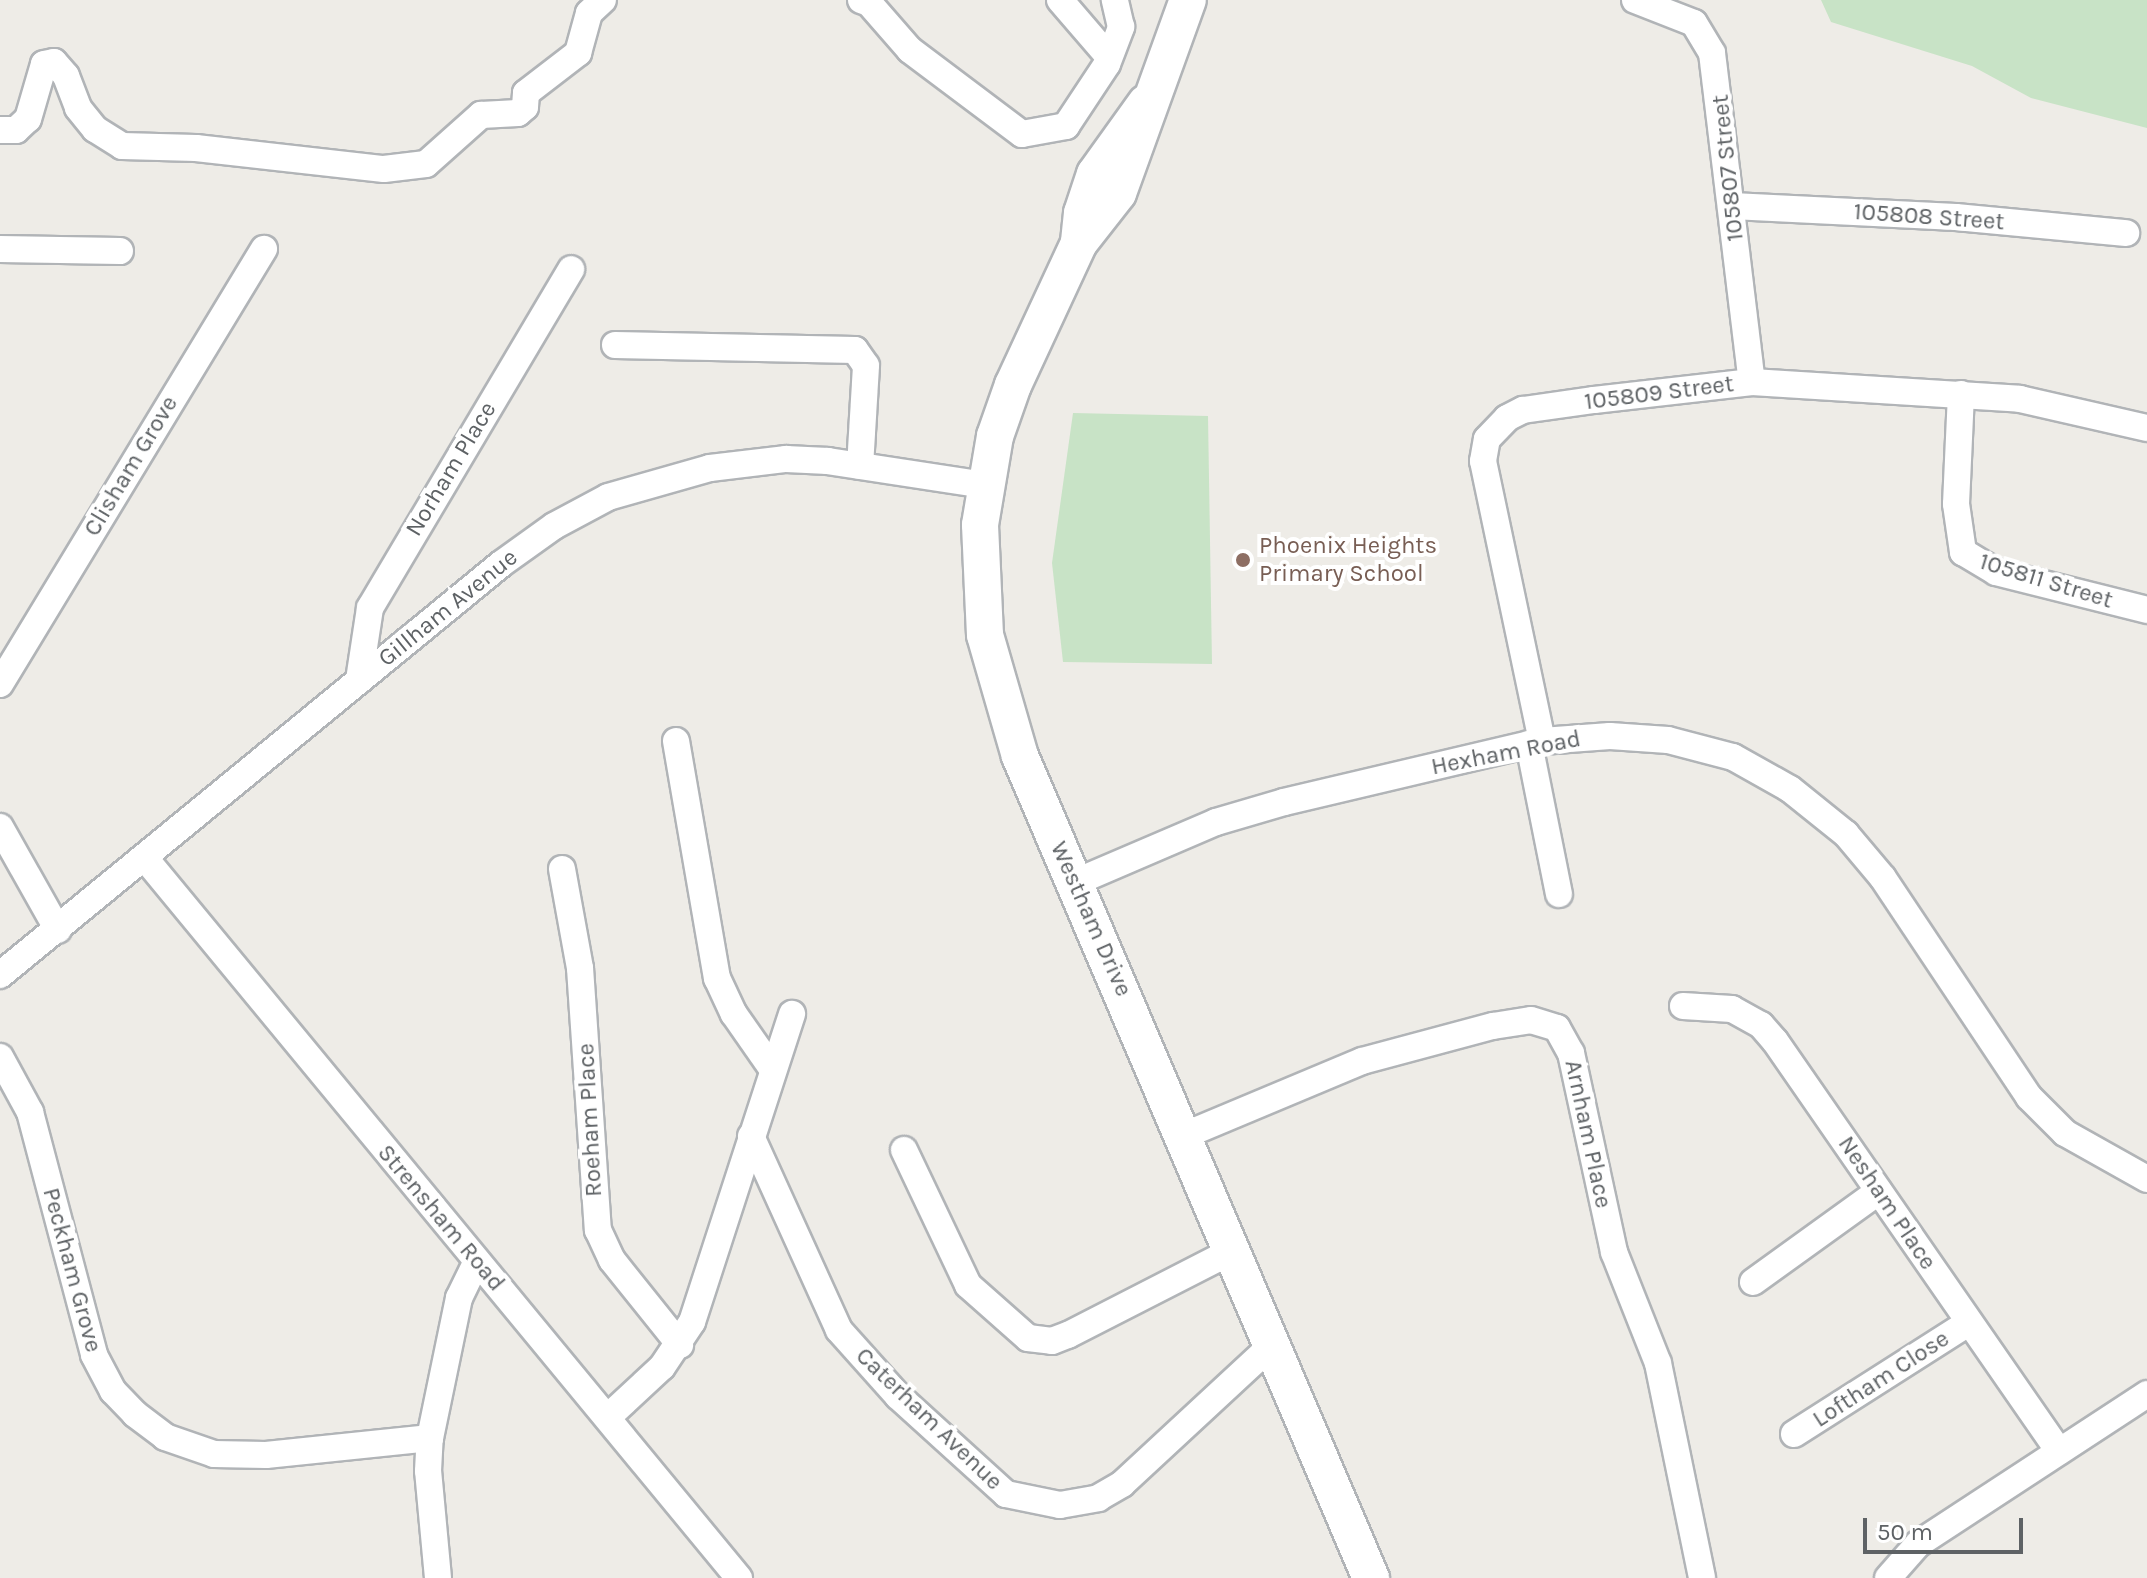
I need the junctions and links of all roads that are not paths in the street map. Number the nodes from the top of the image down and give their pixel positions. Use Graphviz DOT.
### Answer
graph roads {
  1 [pos="603,0"];
  2 [pos="1060,0"];
  3 [pos="1115,0"];
  4 [pos="1188,0"];
  5 [pos="1635,0"];
  6 [pos="868,1"];
  7 [pos="1109,57"];
  8 [pos="0,130"];
  9 [pos="1732,206"];
  10 [pos="2126,233"];
  11 [pos="0,249"];
  12 [pos="264,249"];
  13 [pos="120,251"];
  14 [pos="571,269"];
  15 [pos="615,345"];
  16 [pos="1752,382"];
  17 [pos="1961,394"];
  18 [pos="2147,428"];
  19 [pos="860,466"];
  20 [pos="984,485"];
  21 [pos="2147,610"];
  22 [pos="359,680"];
  23 [pos="0,684"];
  24 [pos="676,741"];
  25 [pos="1535,743"];
  26 [pos="0,827"];
  27 [pos="144,857"];
  28 [pos="562,869"];
  29 [pos="1076,882"];
  30 [pos="1559,894"];
  31 [pos="58,930"];
  32 [pos="0,975"];
  33 [pos="1683,1006"];
  34 [pos="792,1014"];
  35 [pos="0,1057"];
  36 [pos="771,1067"];
  37 [pos="751,1136"];
  38 [pos="1183,1136"];
  39 [pos="904,1150"];
  40 [pos="2147,1179"];
  41 [pos="1879,1191"];
  42 [pos="1232,1251"];
  43 [pos="477,1261"];
  44 [pos="1753,1282"];
  45 [pos="1968,1323"];
  46 [pos="1273,1344"];
  47 [pos="680,1345"];
  48 [pos="2147,1394"];
  49 [pos="609,1416"];
  50 [pos="1794,1434"];
  51 [pos="430,1438"];
  52 [pos="2059,1451"];
  53 [pos="438,1578"];
  54 [pos="739,1578"];
  55 [pos="1371,1578"];
  56 [pos="1702,1578"];
  57 [pos="1888,1578"];
  1 -- 8 [label="street"];
  2 -- 7 [label="street"];
  3 -- 7 [label="street"];
  4 -- 20 [label="street, Westham Drive"];
  5 -- 9 [label="street, 105807 Street"];
  6 -- 7 [label="street"];
  9 -- 10 [label="street, 105808 Street"];
  9 -- 16 [label="street, 105807 Street"];
  11 -- 13 [label="street"];
  12 -- 23 [label="street, Clisham Grove"];
  14 -- 22 [label="street, Norham Place"];
  15 -- 19 [label="street"];
  16 -- 17 [label="street, 105809 Street"];
  16 -- 25 [label="street, 105809 Street"];
  17 -- 18 [label="street, 105809 Street"];
  17 -- 21 [label="street, 105811 Street"];
  19 -- 20 [label="street, Gillham Avenue"];
  19 -- 22 [label="street, Gillham Avenue"];
  20 -- 29 [label="street, Westham Drive"];
  22 -- 27 [label="street, Gillham Avenue"];
  24 -- 36 [label="street"];
  25 -- 29 [label="street, Hexham Road"];
  25 -- 30 [label="street, 105809 Street"];
  25 -- 40 [label="street, Hexham Road"];
  26 -- 31 [label="street"];
  27 -- 31 [label="street, Gillham Avenue"];
  27 -- 43 [label="street, Strensham Road"];
  28 -- 47 [label="street, Roeham Place"];
  29 -- 38 [label="street, Westham Drive"];
  31 -- 32 [label="street, Gillham Avenue"];
  33 -- 41 [label="street, Nesham Place"];
  34 -- 36 [label="street"];
  35 -- 51 [label="street, Peckham Grove"];
  36 -- 37 [label="street"];
  37 -- 46 [label="street, Caterham Avenue"];
  37 -- 47 [label="street"];
  38 -- 42 [label="street, Westham Drive"];
  38 -- 56 [label="street, Arnham Place"];
  39 -- 42 [label="street"];
  41 -- 44 [label="street"];
  41 -- 45 [label="street, Nesham Place"];
  42 -- 46 [label="street, Westham Drive"];
  43 -- 49 [label="street, Strensham Road"];
  43 -- 51 [label="street"];
  45 -- 50 [label="street, Loftham Close"];
  45 -- 52 [label="street, Nesham Place"];
  46 -- 55 [label="street, Westham Drive"];
  47 -- 49 [label="street"];
  48 -- 52 [label="street"];
  49 -- 54 [label="street, Strensham Road"];
  51 -- 53 [label="street"];
  52 -- 57 [label="street"];
}
